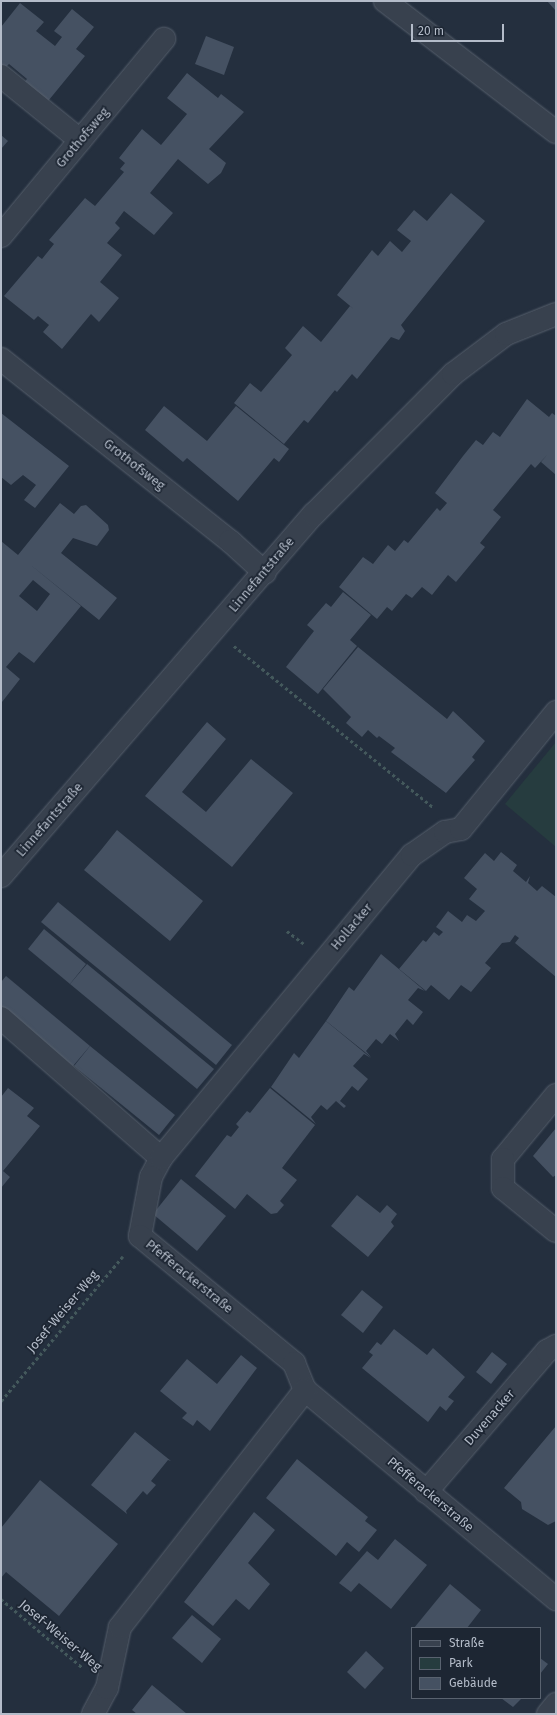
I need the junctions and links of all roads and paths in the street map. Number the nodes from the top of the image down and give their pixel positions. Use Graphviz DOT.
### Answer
graph roads {
  1 [pos="385,1"];
  2 [pos="164,39"];
  3 [pos="1,76"];
  4 [pos="556,132"];
  5 [pos="80,140"];
  6 [pos="1,236"];
  7 [pos="556,314"];
  8 [pos="1,359"];
  9 [pos="265,573"];
  10 [pos="215,630"];
  11 [pos="556,712"];
  12 [pos="461,830"];
  13 [pos="1,876"];
  14 [pos="1,1018"];
  15 [pos="556,1095"];
  16 [pos="161,1158"];
  17 [pos="556,1231"];
  18 [pos="140,1236"];
  19 [pos="556,1346"];
  20 [pos="305,1390"];
  21 [pos="1,1401"];
  22 [pos="426,1492"];
  23 [pos="1,1599"];
  24 [pos="556,1599"];
  25 [pos="107,1688"];
  26 [pos="556,1704"];
  27 [pos="92,1714"];
  28 [pos="548,1714"];
  1 -- 4 [label="street"];
  2 -- 5 [label="street, Grothofsweg"];
  3 -- 5 [label="street"];
  5 -- 6 [label="street, Grothofsweg"];
  7 -- 9 [label="street, Linnefantstraße"];
  8 -- 9 [label="street, Grothofsweg"];
  9 -- 10 [label="street, Linnefantstraße"];
  10 -- 12 [label="path"];
  10 -- 13 [label="street, Linnefantstraße"];
  11 -- 12 [label="street"];
  12 -- 16 [label="street, Hollacker"];
  14 -- 16 [label="street"];
  15 -- 17 [label="street"];
  16 -- 18 [label="street, Pfefferackerstraße"];
  18 -- 20 [label="street, Pfefferackerstraße"];
  18 -- 21 [label="path, Josef-Weiser-Weg"];
  19 -- 22 [label="street, Duvenacker"];
  20 -- 22 [label="street, Pfefferackerstraße"];
  20 -- 25 [label="street"];
  22 -- 24 [label="street, Pfefferackerstraße"];
  23 -- 25 [label="path, Josef-Weiser-Weg"];
  25 -- 27 [label="street"];
  26 -- 28 [label="street"];
}
